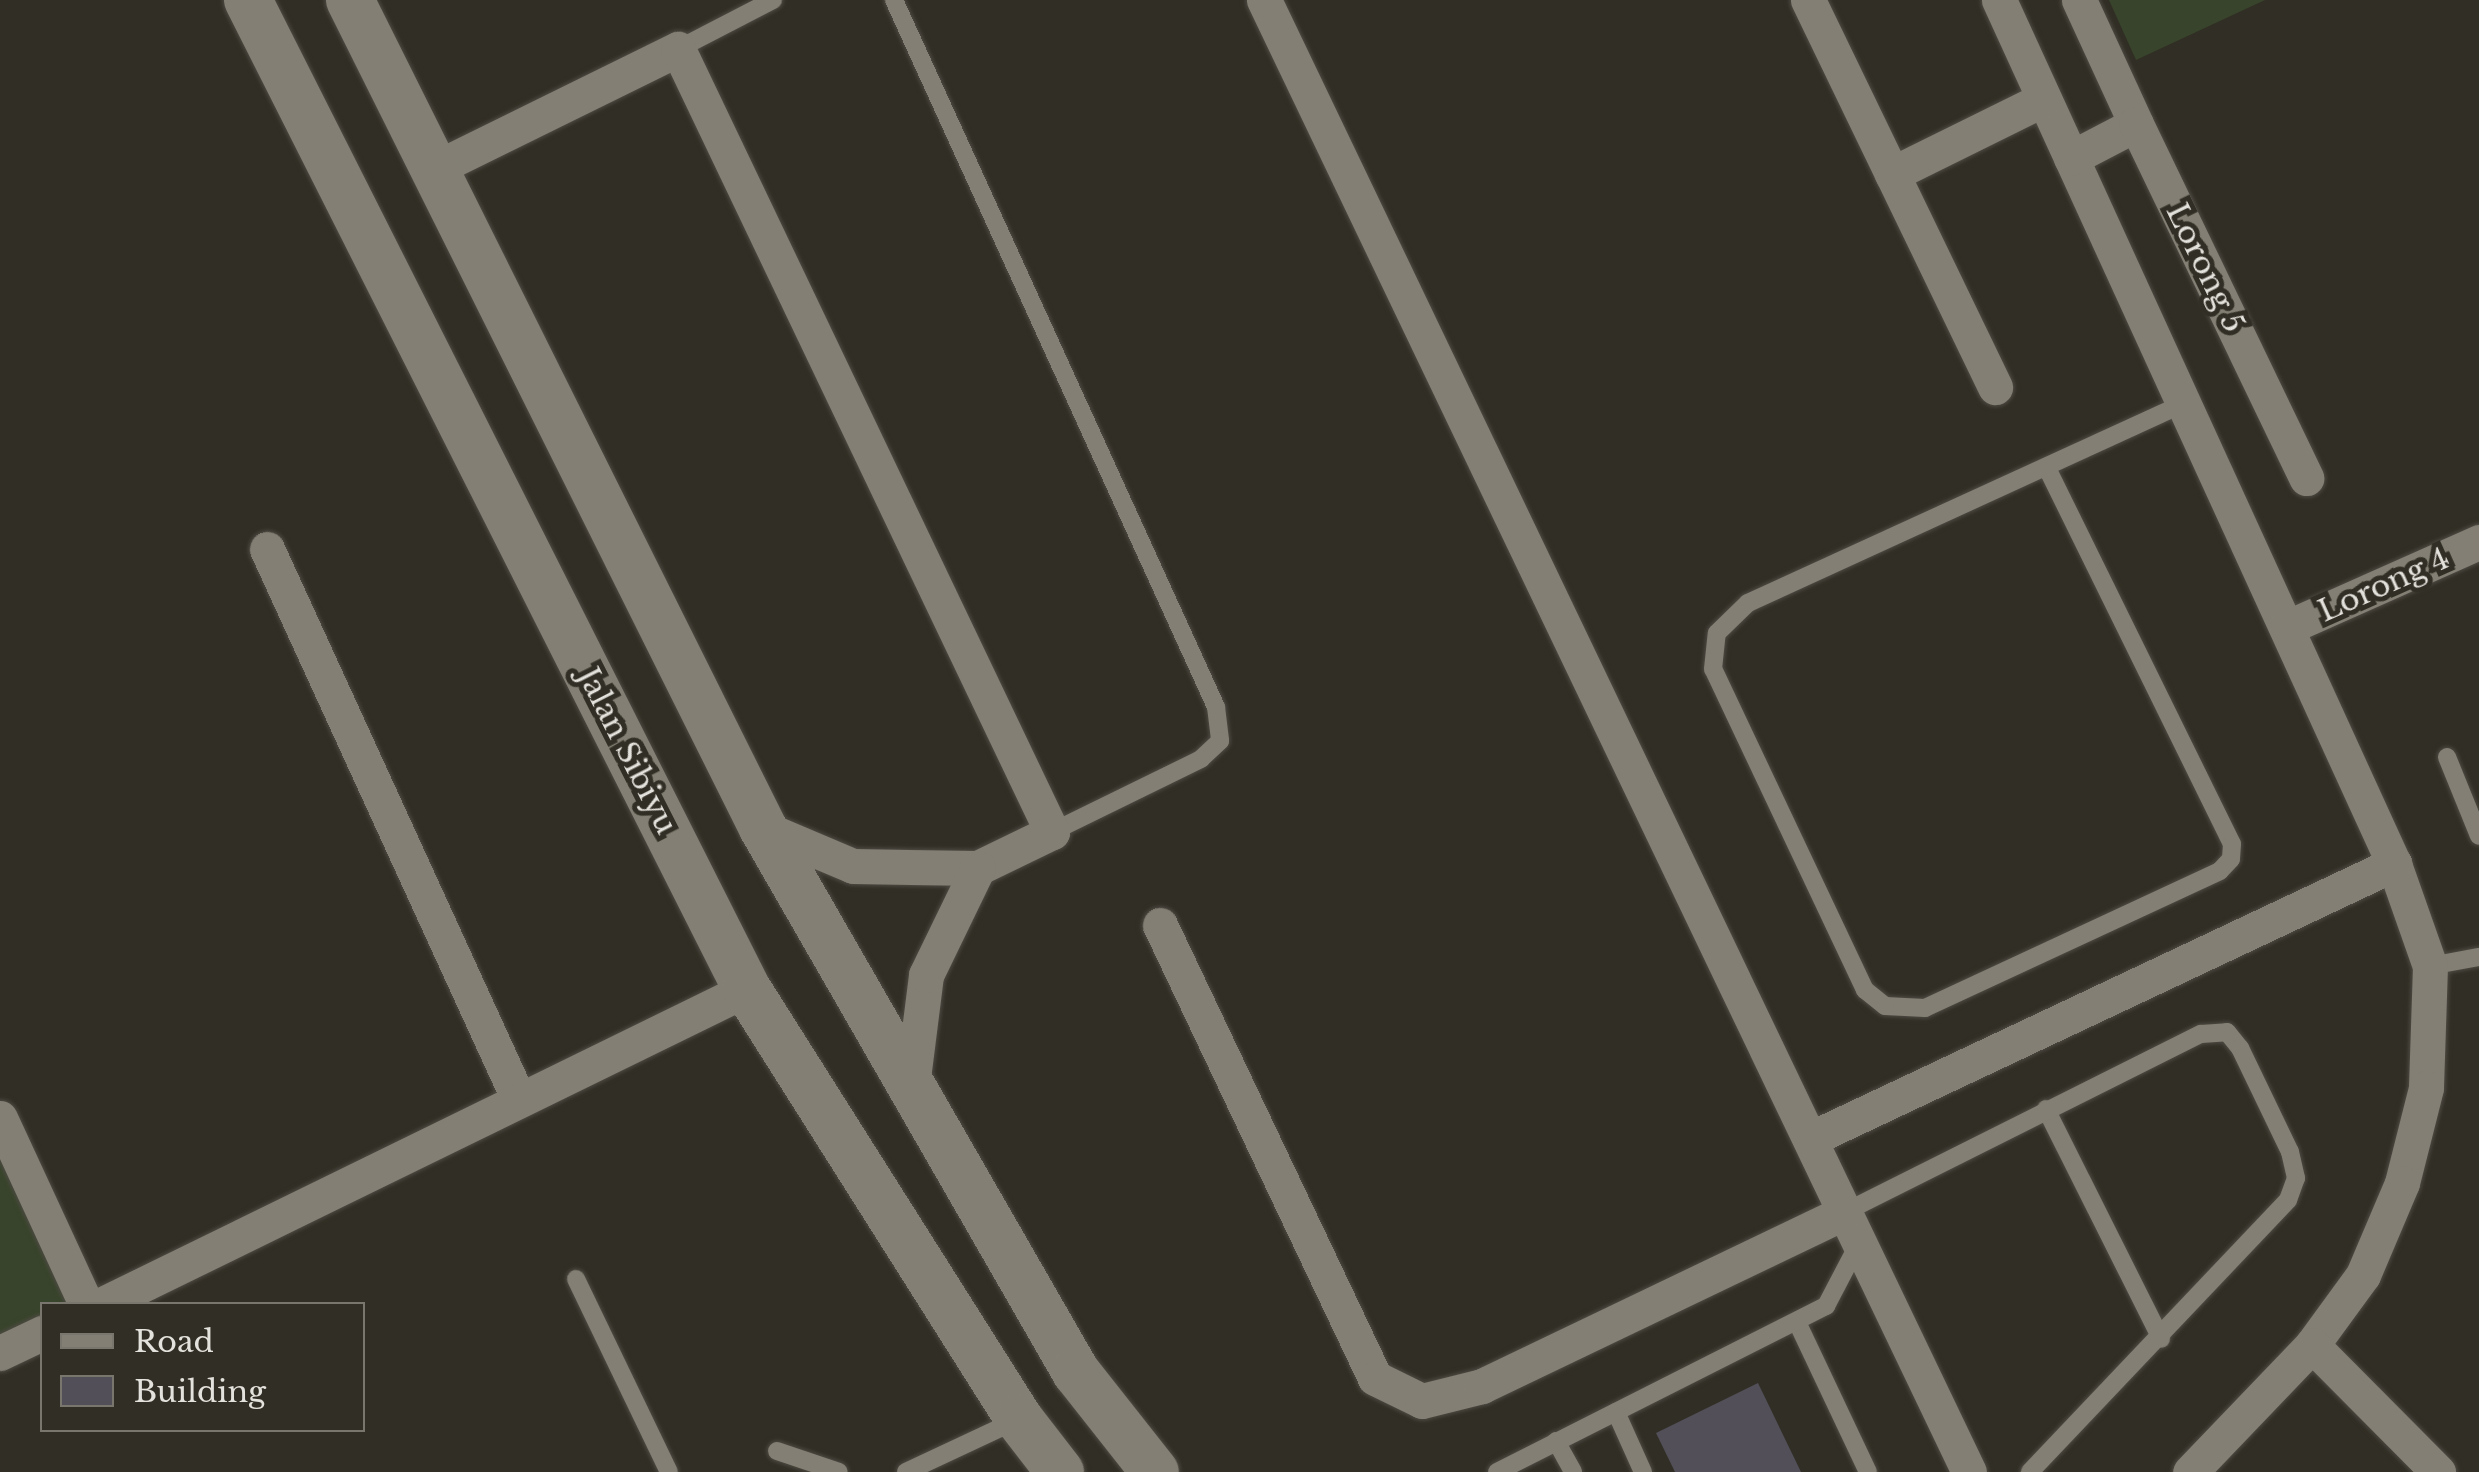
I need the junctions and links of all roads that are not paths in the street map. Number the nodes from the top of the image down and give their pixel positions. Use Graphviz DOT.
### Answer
graph roads {
  1 [pos="248,0"];
  2 [pos="350,0"];
  3 [pos="774,0"];
  4 [pos="894,0"];
  5 [pos="1264,0"];
  6 [pos="1808,0"];
  7 [pos="1999,0"];
  8 [pos="2079,0"];
  9 [pos="678,49"];
  10 [pos="2044,99"];
  11 [pos="2136,124"];
  12 [pos="2071,158"];
  13 [pos="436,168"];
  14 [pos="1892,174"];
  15 [pos="1995,387"];
  16 [pos="2184,403"];
  17 [pos="2046,468"];
  18 [pos="2306,478"];
  19 [pos="2479,542"];
  20 [pos="267,549"];
  21 [pos="2288,628"];
  22 [pos="2447,758"];
  23 [pos="763,828"];
  24 [pos="1052,832"];
  25 [pos="2479,836"];
  26 [pos="2394,864"];
  27 [pos="978,868"];
  28 [pos="1160,925"];
  29 [pos="2479,957"];
  30 [pos="2430,966"];
  31 [pos="747,988"];
  32 [pos="911,1094"];
  33 [pos="519,1100"];
  34 [pos="2046,1110"];
  35 [pos="0,1118"];
  36 [pos="1810,1139"];
  37 [pos="1852,1227"];
  38 [pos="576,1279"];
  39 [pos="85,1302"];
  40 [pos="107,1302"];
  41 [pos="1797,1322"];
  42 [pos="40,1334"];
  43 [pos="2161,1340"];
  44 [pos="2312,1344"];
  45 [pos="0,1352"];
  46 [pos="1616,1412"];
  47 [pos="1020,1419"];
  48 [pos="1556,1441"];
  49 [pos="777,1451"];
  50 [pos="669,1472"];
  51 [pos="839,1472"];
  52 [pos="906,1472"];
  53 [pos="1060,1472"];
  54 [pos="1155,1472"];
  55 [pos="1498,1472"];
  56 [pos="1572,1472"];
  57 [pos="1643,1472"];
  58 [pos="1868,1472"];
  59 [pos="1969,1472"];
  60 [pos="2030,1472"];
  61 [pos="2190,1472"];
  62 [pos="2438,1472"];
  1 -- 31 [label="main road, Jalan Sibiyu"];
  2 -- 13 [label="main road"];
  3 -- 9 [label="lane"];
  4 -- 24 [label="lane"];
  5 -- 36 [label="street"];
  6 -- 14 [label="street"];
  7 -- 10 [label="street"];
  8 -- 11 [label="street, Lorong 5"];
  9 -- 13 [label="street"];
  9 -- 24 [label="street"];
  10 -- 12 [label="street"];
  10 -- 14 [label="street"];
  11 -- 12 [label="street"];
  11 -- 18 [label="street, Lorong 5"];
  12 -- 16 [label="street"];
  13 -- 23 [label="main road"];
  14 -- 15 [label="street"];
  16 -- 17 [label="lane"];
  16 -- 21 [label="street"];
  17 -- 17 [label="lane"];
  19 -- 21 [label="street, Lorong 4"];
  20 -- 33 [label="street"];
  21 -- 26 [label="street"];
  22 -- 25 [label="lane"];
  23 -- 27 [label="street"];
  23 -- 32 [label="main road"];
  24 -- 27 [label="street"];
  26 -- 30 [label="street"];
  26 -- 36 [label="street"];
  27 -- 32 [label="street"];
  28 -- 37 [label="street"];
  29 -- 30 [label="lane"];
  30 -- 44 [label="street"];
  31 -- 33 [label="street"];
  31 -- 47 [label="main road, Jalan Sibiyu"];
  32 -- 54 [label="main road"];
  33 -- 40 [label="street"];
  34 -- 37 [label="lane"];
  34 -- 43 [label="lane"];
  34 -- 43 [label="lane"];
  35 -- 39 [label="street"];
  36 -- 37 [label="street"];
  37 -- 41 [label="lane"];
  37 -- 59 [label="street"];
  38 -- 50 [label="lane"];
  41 -- 46 [label="lane"];
  41 -- 58 [label="lane"];
  42 -- 45 [label="street"];
  43 -- 60 [label="lane"];
  44 -- 61 [label="street"];
  44 -- 62 [label="street"];
  46 -- 48 [label="lane"];
  46 -- 57 [label="lane"];
  47 -- 52 [label="lane"];
  47 -- 53 [label="main road, Jalan Sibiyu"];
  48 -- 55 [label="lane"];
  48 -- 56 [label="lane"];
  49 -- 51 [label="lane"];
}
